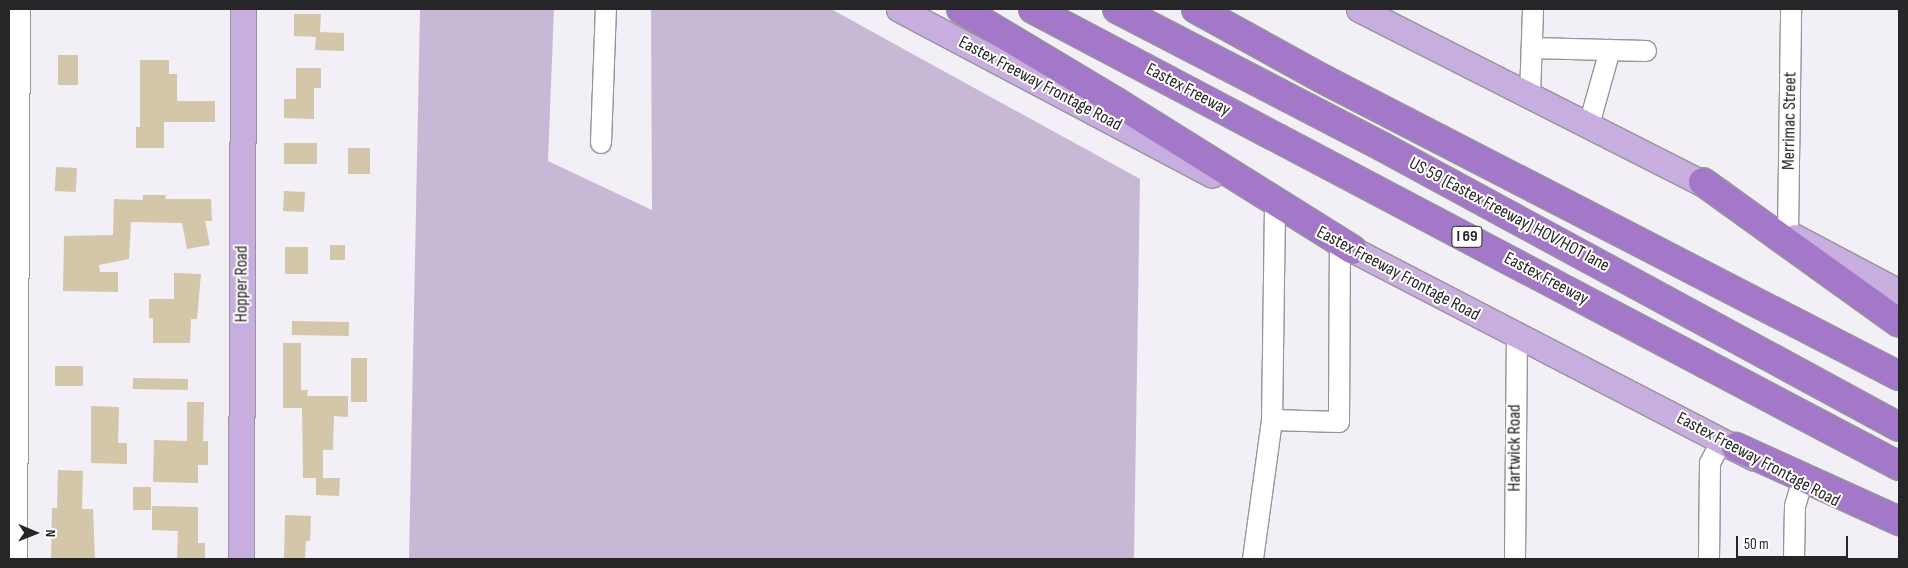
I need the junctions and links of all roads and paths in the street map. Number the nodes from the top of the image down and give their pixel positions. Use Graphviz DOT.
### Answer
graph roads {
  1 [pos="20,9"];
  2 [pos="234,9"];
  3 [pos="243,9"];
  4 [pos="606,9"];
  5 [pos="899,9"];
  6 [pos="961,9"];
  7 [pos="1033,9"];
  8 [pos="1117,9"];
  9 [pos="1196,9"];
  10 [pos="1359,9"];
  11 [pos="1533,9"];
  12 [pos="1792,9"];
  13 [pos="1385,15"];
  14 [pos="1532,48"];
  15 [pos="1610,50"];
  16 [pos="1646,51"];
  17 [pos="1530,96"];
  18 [pos="1589,125"];
  19 [pos="601,143"];
  20 [pos="1702,182"];
  21 [pos="1274,208"];
  22 [pos="1788,233"];
  23 [pos="1347,247"];
  24 [pos="1899,292"];
  25 [pos="1899,323"];
  26 [pos="1517,337"];
  27 [pos="1899,376"];
  28 [pos="1272,420"];
  29 [pos="1899,427"];
  30 [pos="1729,444"];
  31 [pos="1899,466"];
  32 [pos="1802,483"];
  33 [pos="1899,521"];
  34 [pos="1899,535"];
  35 [pos="17,559"];
  36 [pos="241,559"];
  37 [pos="1254,559"];
  38 [pos="1515,559"];
  39 [pos="1709,559"];
  40 [pos="1794,559"];
  1 -- 35 [label="street"];
  2 -- 3 [label="street"];
  3 -- 36 [label="main road, Hopper Road"];
  4 -- 19 [label="street"];
  5 -- 21 [label="main road, Eastex Freeway Frontage Road"];
  6 -- 23 [label="highway"];
  7 -- 31 [label="highway, Eastex Freeway / I 69"];
  8 -- 29 [label="highway, US 59 (Eastex Freeway) HOV/HOT lane / I 69"];
  9 -- 27 [label="highway"];
  10 -- 13 [label="main road"];
  11 -- 14 [label="street"];
  12 -- 22 [label="street, Merrimac Street"];
  13 -- 17 [label="main road"];
  14 -- 15 [label="street"];
  14 -- 17 [label="street"];
  15 -- 16 [label="street"];
  15 -- 18 [label="street"];
  17 -- 18 [label="main road"];
  18 -- 20 [label="main road"];
  20 -- 22 [label="main road"];
  20 -- 25 [label="highway"];
  21 -- 23 [label="main road, Eastex Freeway Frontage Road"];
  21 -- 28 [label="street"];
  22 -- 24 [label="main road"];
  23 -- 26 [label="main road, Eastex Freeway Frontage Road"];
  23 -- 28 [label="street"];
  26 -- 30 [label="main road, Eastex Freeway Frontage Road"];
  26 -- 38 [label="street, Hartwick Road"];
  28 -- 37 [label="street"];
  30 -- 32 [label="main road, Eastex Freeway Frontage Road"];
  30 -- 33 [label="highway"];
  30 -- 39 [label="street"];
  32 -- 34 [label="main road, Eastex Freeway Frontage Road"];
  32 -- 40 [label="street"];
}
